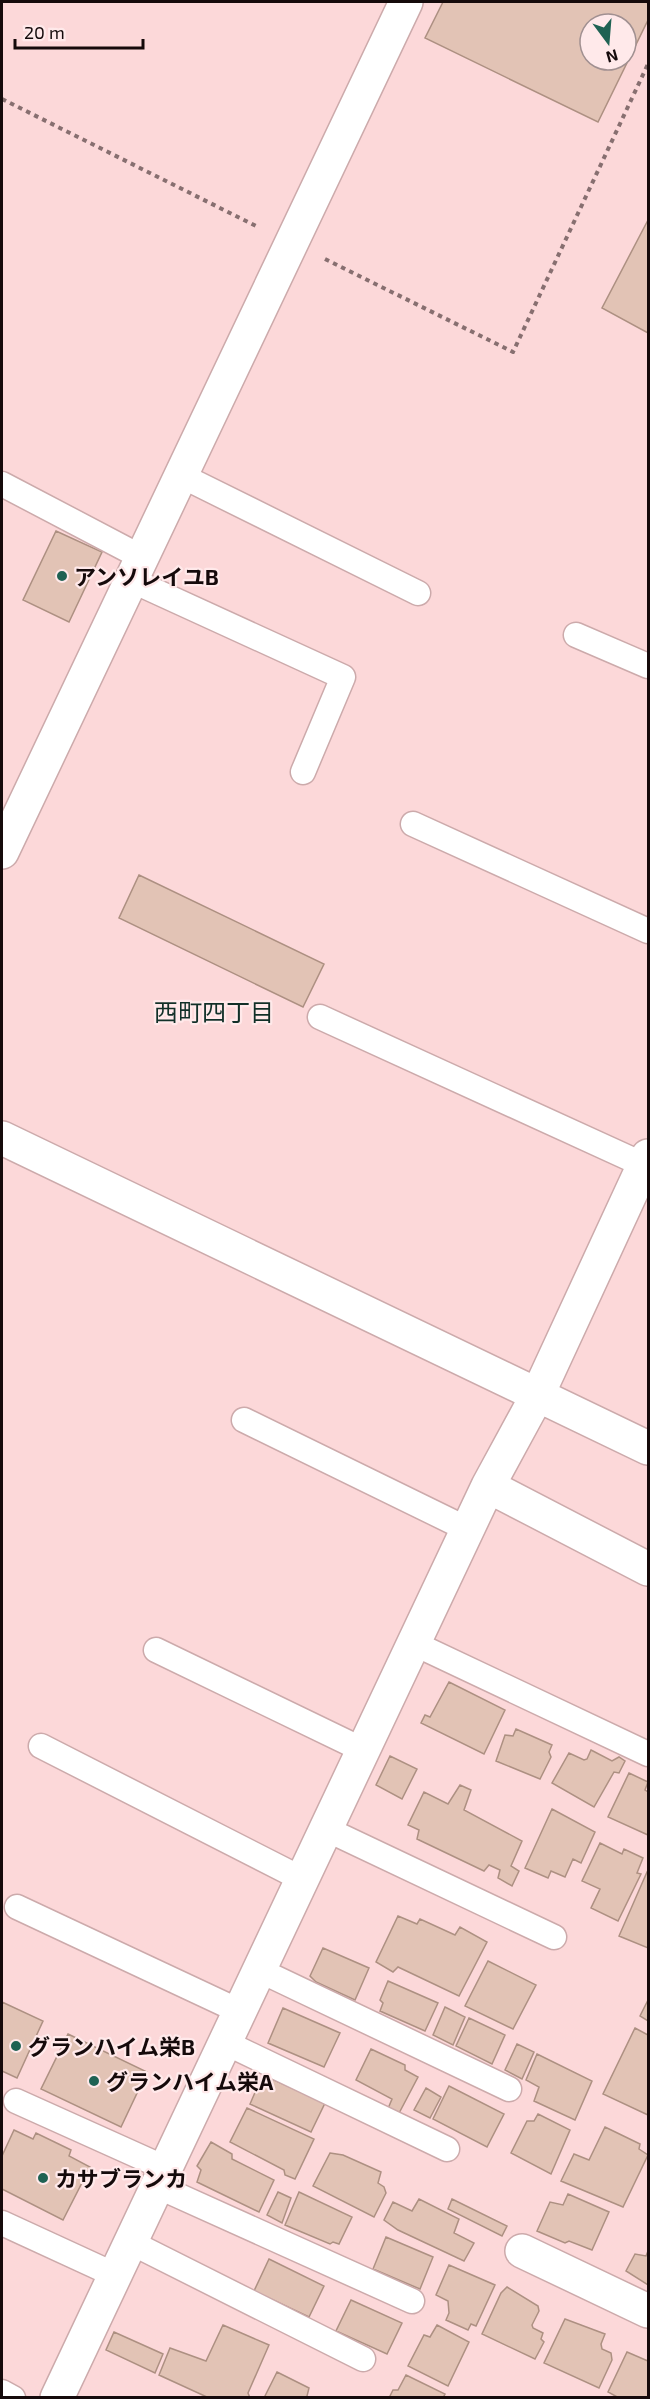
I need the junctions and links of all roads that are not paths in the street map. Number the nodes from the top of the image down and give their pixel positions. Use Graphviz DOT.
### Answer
graph roads {
  1 [pos="406,2"];
  2 [pos="180,475"];
  3 [pos="2,484"];
  4 [pos="136,568"];
  5 [pos="418,593"];
  6 [pos="576,635"];
  7 [pos="648,666"];
  8 [pos="303,772"];
  9 [pos="413,824"];
  10 [pos="2,852"];
  11 [pos="648,931"];
  12 [pos="320,1017"];
  13 [pos="2,1138"];
  14 [pos="646,1161"];
  15 [pos="538,1394"];
  16 [pos="244,1420"];
  17 [pos="648,1448"];
  18 [pos="488,1486"];
  19 [pos="467,1529"];
  20 [pos="648,1569"];
  21 [pos="413,1643"];
  22 [pos="156,1650"];
  23 [pos="41,1746"];
  24 [pos="363,1750"];
  25 [pos="648,1754"];
  26 [pos="326,1829"];
  27 [pos="302,1879"];
  28 [pos="18,1907"];
  29 [pos="554,1937"];
  30 [pos="259,1970"];
  31 [pos="239,2011"];
  32 [pos="224,2042"];
  33 [pos="510,2089"];
  34 [pos="16,2101"];
  35 [pos="447,2149"];
  36 [pos="161,2177"];
  37 [pos="2,2223"];
  38 [pos="130,2242"];
  39 [pos="522,2251"];
  40 [pos="115,2276"];
  41 [pos="412,2301"];
  42 [pos="648,2311"];
  43 [pos="363,2359"];
  44 [pos="2,2392"];
  45 [pos="13,2397"];
  46 [pos="57,2397"];
  1 -- 2 [label="street"];
  2 -- 4 [label="street"];
  2 -- 5 [label="lane"];
  3 -- 4 [label="lane"];
  4 -- 8 [label="lane"];
  4 -- 10 [label="street"];
  6 -- 7 [label="lane"];
  9 -- 11 [label="lane"];
  12 -- 14 [label="lane"];
  13 -- 15 [label="street"];
  14 -- 15 [label="street"];
  15 -- 17 [label="street"];
  15 -- 18 [label="street"];
  16 -- 19 [label="lane"];
  18 -- 19 [label="street"];
  18 -- 20 [label="street"];
  19 -- 21 [label="street"];
  21 -- 24 [label="street"];
  21 -- 25 [label="lane"];
  22 -- 24 [label="lane"];
  23 -- 27 [label="lane"];
  24 -- 26 [label="street"];
  26 -- 27 [label="street"];
  26 -- 29 [label="lane"];
  27 -- 30 [label="street"];
  28 -- 31 [label="lane"];
  30 -- 31 [label="street"];
  30 -- 33 [label="lane"];
  31 -- 32 [label="street"];
  32 -- 35 [label="lane"];
  32 -- 36 [label="street"];
  34 -- 36 [label="lane"];
  36 -- 38 [label="street"];
  36 -- 41 [label="lane"];
  37 -- 40 [label="lane"];
  38 -- 40 [label="street"];
  38 -- 43 [label="lane"];
  39 -- 42 [label="street"];
  40 -- 46 [label="street"];
  44 -- 45 [label="lane"];
}
